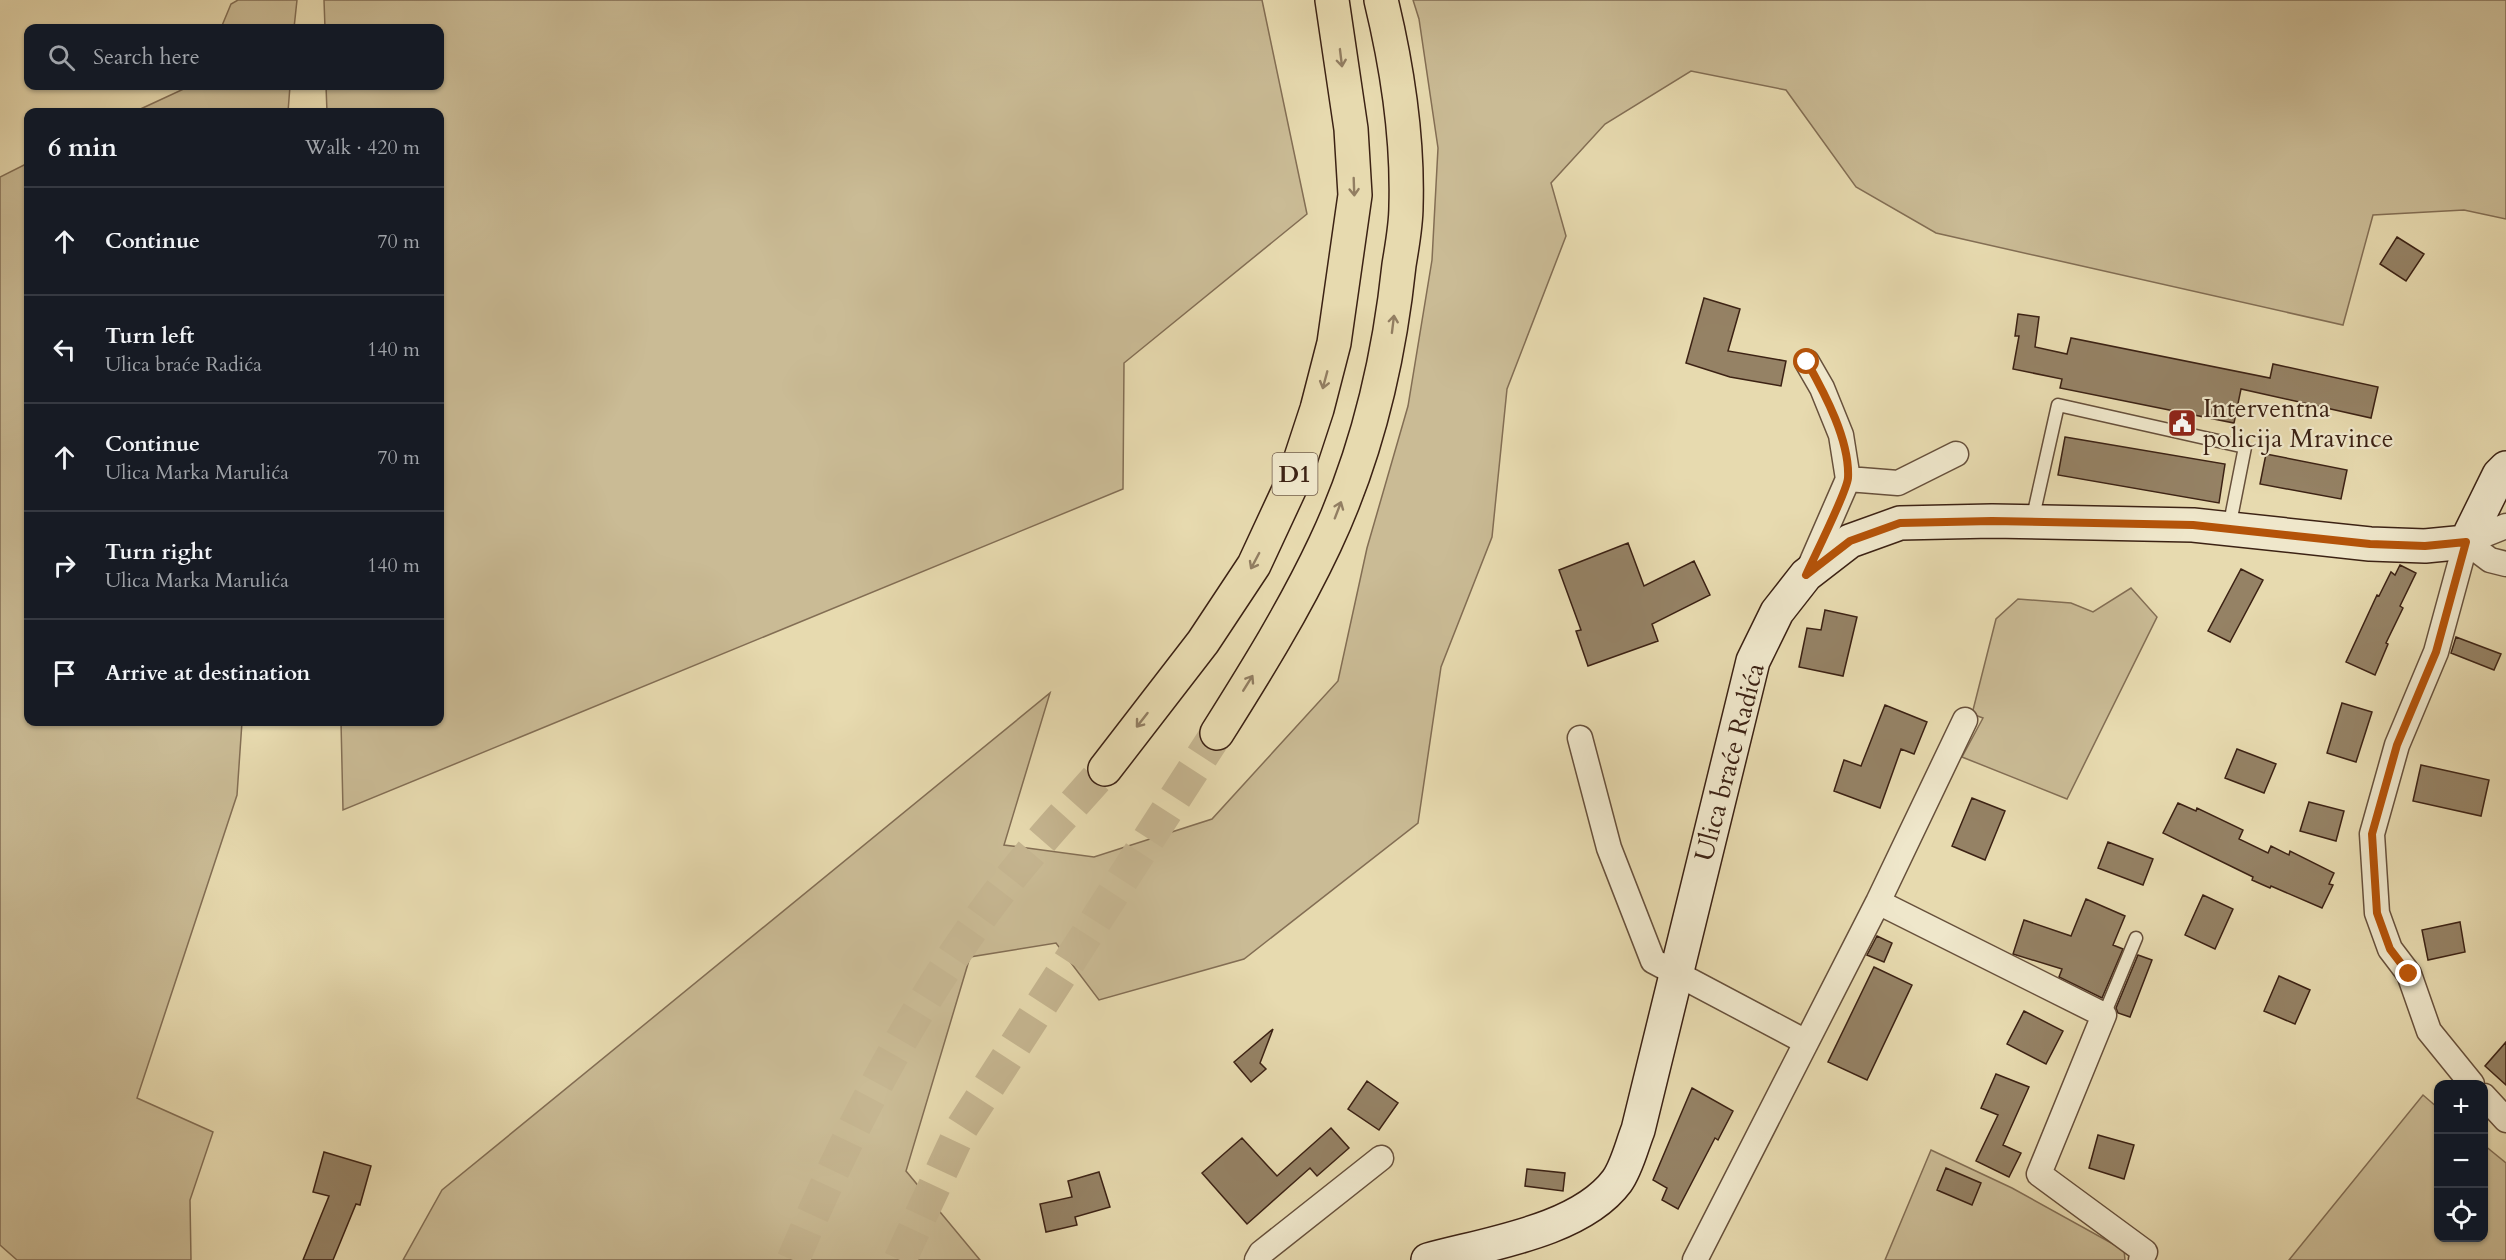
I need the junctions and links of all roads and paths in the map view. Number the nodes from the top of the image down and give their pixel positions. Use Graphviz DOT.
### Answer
graph roads {
  1 [pos="1332,0"];
  2 [pos="1381,0"];
  3 [pos="1807,362"];
  4 [pos="1956,454"];
  5 [pos="2506,468"];
  6 [pos="1848,479"];
  7 [pos="2032,522"];
  8 [pos="2506,526"];
  9 [pos="2229,529"];
  10 [pos="2466,542"];
  11 [pos="2506,564"];
  12 [pos="1806,575"];
  13 [pos="1965,720"];
  14 [pos="1217,733"];
  15 [pos="1580,738"];
  16 [pos="1105,769"];
  17 [pos="1878,902"];
  18 [pos="2136,938"];
  19 [pos="1675,973"];
  20 [pos="2104,1015"];
  21 [pos="1806,1042"];
  22 [pos="2469,1080"];
  23 [pos="2488,1100"];
  24 [pos="2506,1120"];
  25 [pos="1381,1158"];
  26 [pos="1257,1260"];
  27 [pos="1428,1260"];
  28 [pos="1695,1260"];
  29 [pos="2141,1260"];
  1 -- 16 [label="highway, D1, one-way"];
  14 -- 2 [label="highway, D1, one-way"];
  3 -- 6 [label="street"];
  4 -- 6 [label="street"];
  5 -- 10 [label="main road"];
  6 -- 12 [label="street"];
  7 -- 9 [label="main road, Ulica braće Radića"];
  7 -- 9 [label="lane"];
  7 -- 12 [label="main road, Ulica braće Radića"];
  8 -- 10 [label="street"];
  9 -- 10 [label="main road, Ulica braće Radića"];
  10 -- 11 [label="street"];
  10 -- 22 [label="street"];
  12 -- 19 [label="main road, Ulica braće Radića"];
  13 -- 17 [label="street"];
  15 -- 19 [label="street"];
  17 -- 20 [label="street"];
  17 -- 21 [label="street"];
  18 -- 20 [label="lane"];
  19 -- 21 [label="street"];
  19 -- 27 [label="main road, Ulica braće Radića"];
  20 -- 29 [label="street"];
  21 -- 28 [label="street"];
  23 -- 24 [label="street"];
  25 -- 26 [label="street"];
}
